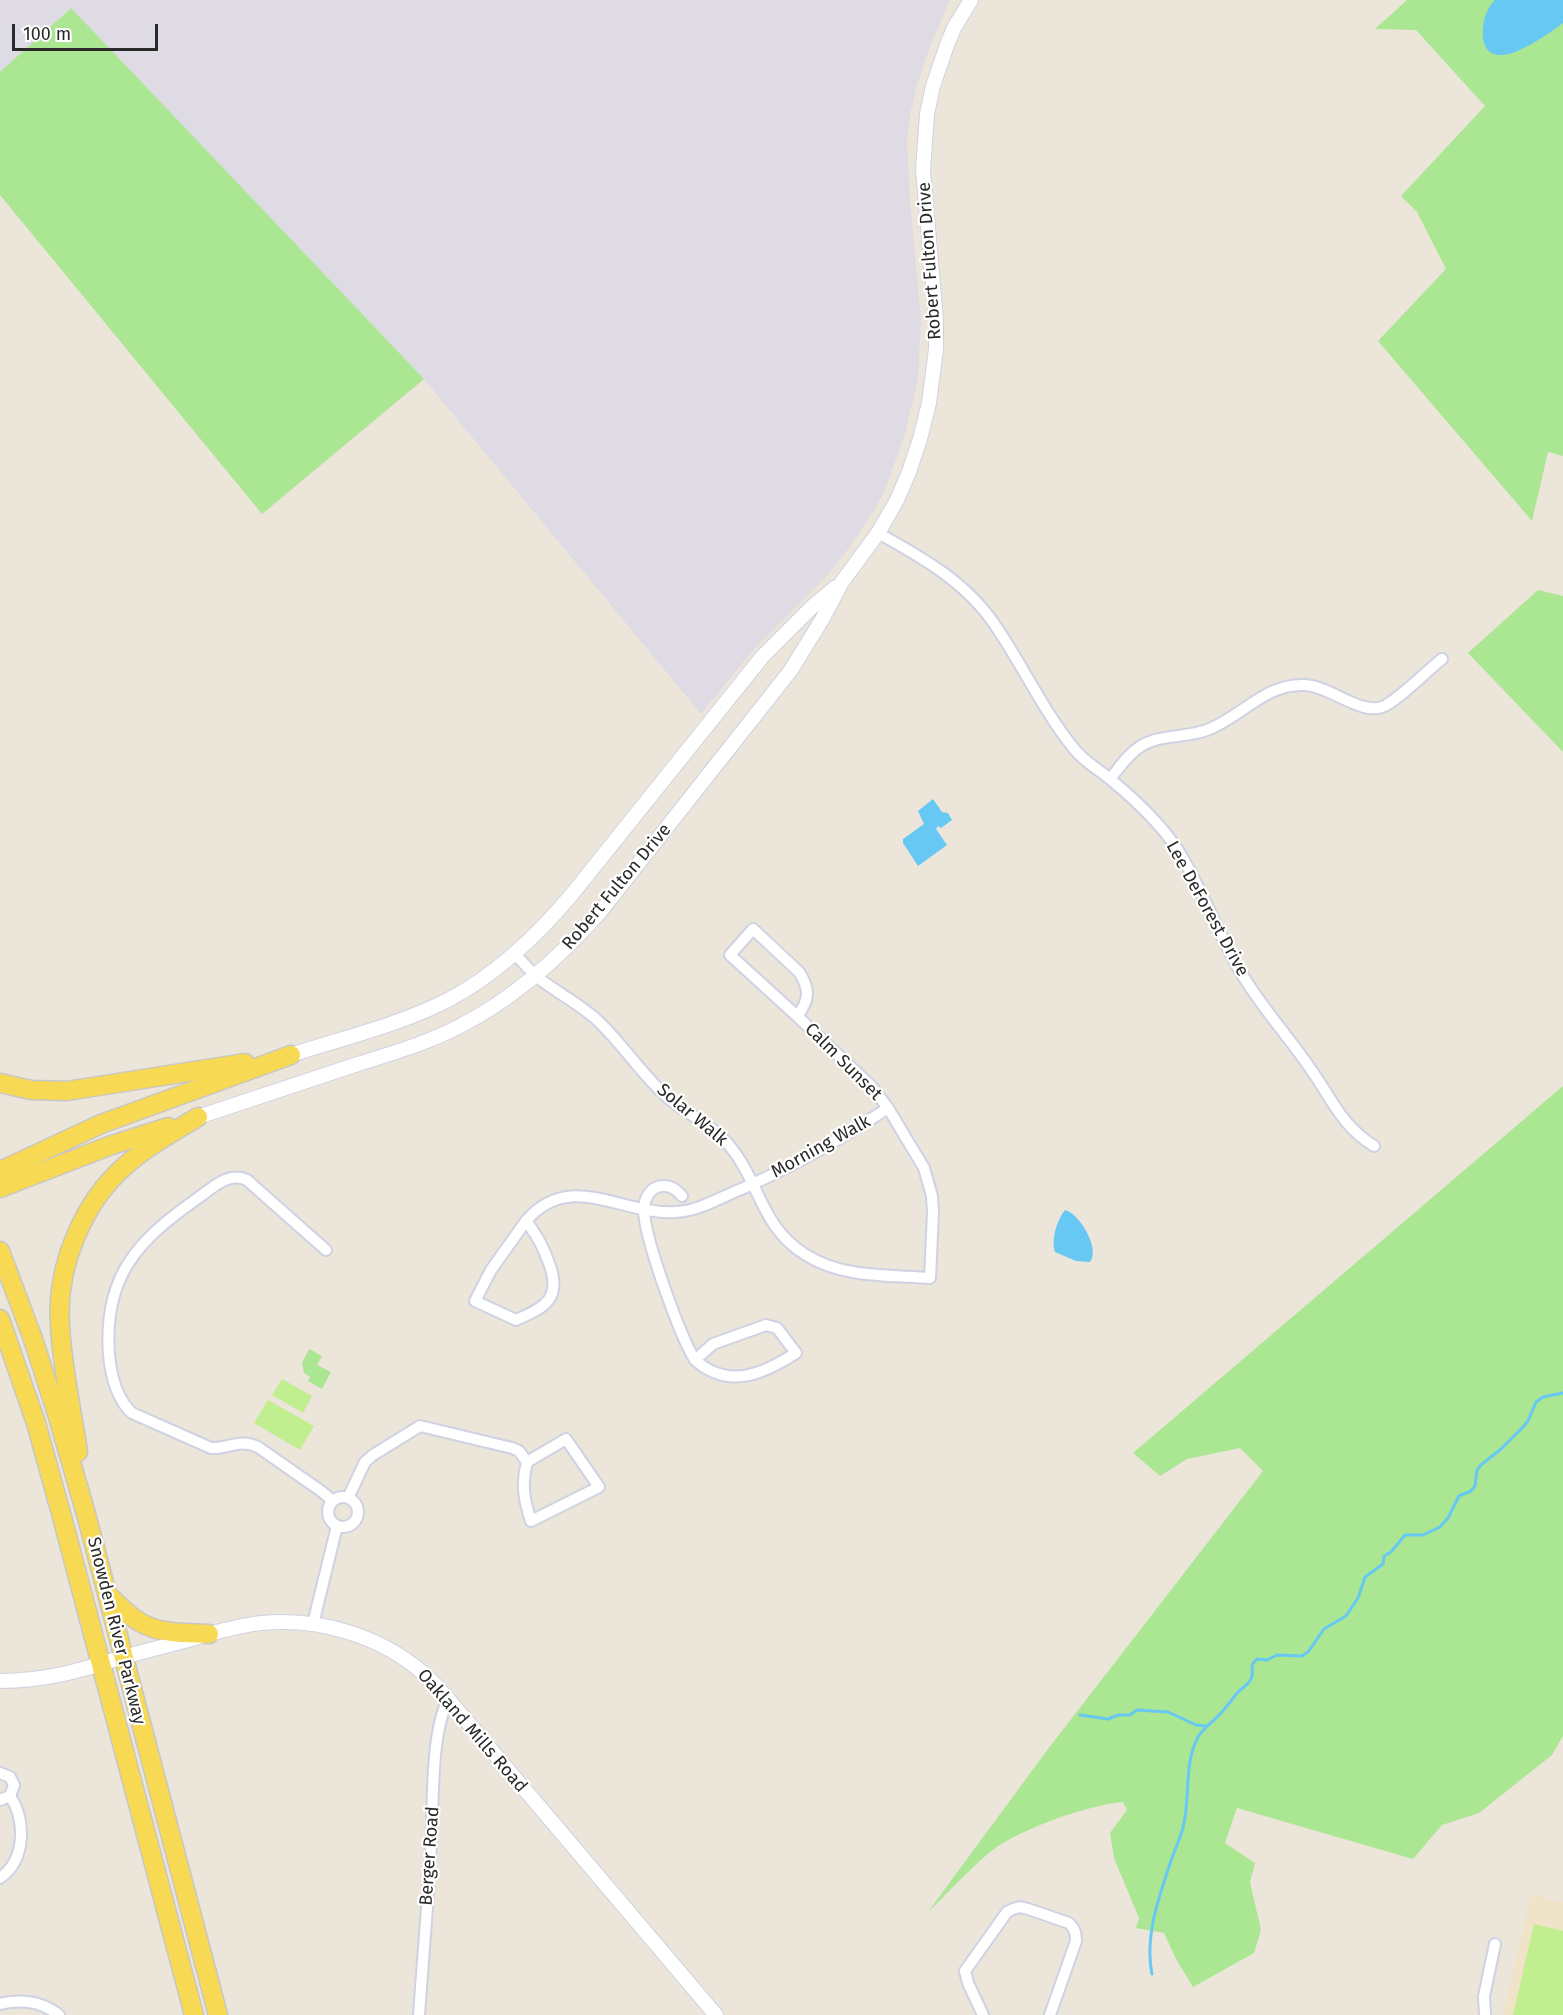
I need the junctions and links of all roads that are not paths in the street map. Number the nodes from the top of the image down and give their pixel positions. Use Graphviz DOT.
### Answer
graph roads {
  1 [pos="971,0"];
  2 [pos="878,532"];
  3 [pos="842,582"];
  4 [pos="1442,659"];
  5 [pos="1110,779"];
  6 [pos="515,954"];
  7 [pos="537,976"];
  8 [pos="797,1016"];
  9 [pos="291,1055"];
  10 [pos="0,1083"];
  11 [pos="888,1108"];
  12 [pos="198,1117"];
  13 [pos="1374,1146"];
  14 [pos="0,1171"];
  15 [pos="753,1184"];
  16 [pos="0,1188"];
  17 [pos="682,1196"];
  18 [pos="644,1209"];
  19 [pos="526,1221"];
  20 [pos="326,1250"];
  21 [pos="0,1251"];
  22 [pos="930,1278"];
  23 [pos="0,1319"];
  24 [pos="695,1360"];
  25 [pos="527,1462"];
  26 [pos="348,1498"];
  27 [pos="333,1501"];
  28 [pos="86,1514"];
  29 [pos="337,1526"];
  30 [pos="107,1594"];
  31 [pos="313,1624"];
  32 [pos="209,1634"];
  33 [pos="123,1658"];
  34 [pos="101,1664"];
  35 [pos="0,1681"];
  36 [pos="448,1699"];
  37 [pos="0,1773"];
  38 [pos="5,1798"];
  39 [pos="0,1878"];
  40 [pos="1495,1944"];
  41 [pos="0,2004"];
  42 [pos="59,2015"];
  43 [pos="194,2015"];
  44 [pos="218,2015"];
  45 [pos="419,2015"];
  46 [pos="716,2015"];
  47 [pos="983,2015"];
  48 [pos="1050,2015"];
  49 [pos="1485,2015"];
  1 -- 2 [label="street, Robert Fulton Drive"];
  2 -- 3 [label="street, Robert Fulton Drive"];
  2 -- 5 [label="street, Lee DeForest Drive"];
  3 -- 6 [label="street, Robert Fulton Drive"];
  3 -- 7 [label="street, Robert Fulton Drive"];
  4 -- 5 [label="street"];
  5 -- 13 [label="street, Lee DeForest Drive"];
  6 -- 7 [label="street, Solar Walk"];
  6 -- 9 [label="street, Robert Fulton Drive"];
  7 -- 12 [label="street, Robert Fulton Drive"];
  7 -- 15 [label="street, Solar Walk"];
  8 -- 8 [label="street, Calm Sunset"];
  8 -- 11 [label="street, Calm Sunset"];
  9 -- 10 [label="main road"];
  9 -- 14 [label="main road"];
  11 -- 15 [label="street, Morning Walk"];
  11 -- 22 [label="street, Calm Sunset"];
  12 -- 16 [label="main road"];
  12 -- 28 [label="main road"];
  15 -- 18 [label="street, Morning Walk"];
  15 -- 22 [label="street, Solar Walk"];
  17 -- 18 [label="street"];
  18 -- 19 [label="street, Morning Walk"];
  18 -- 24 [label="street"];
  19 -- 19 [label="street, Morning Walk"];
  20 -- 27 [label="street"];
  21 -- 28 [label="main road, Snowden River Parkway"];
  23 -- 34 [label="main road, Snowden River Parkway"];
  24 -- 24 [label="street"];
  25 -- 25 [label="street"];
  25 -- 26 [label="street"];
  26 -- 27 [label="street"];
  26 -- 29 [label="street"];
  27 -- 29 [label="street"];
  28 -- 30 [label="main road, Snowden River Parkway"];
  29 -- 31 [label="street"];
  30 -- 32 [label="main road"];
  30 -- 33 [label="main road, Snowden River Parkway"];
  31 -- 32 [label="street, Oakland Mills Road"];
  31 -- 36 [label="street, Oakland Mills Road"];
  32 -- 33 [label="street, Oakland Mills Road"];
  33 -- 34 [label="street, Oakland Mills Road"];
  33 -- 44 [label="main road, Snowden River Parkway"];
  34 -- 35 [label="street, Oakland Mills Road"];
  34 -- 43 [label="main road, Snowden River Parkway"];
  36 -- 45 [label="street, Berger Road"];
  36 -- 46 [label="street, Oakland Mills Road"];
  37 -- 38 [label="street"];
  38 -- 39 [label="street"];
  40 -- 49 [label="street"];
  41 -- 42 [label="street"];
  47 -- 48 [label="street"];
}
